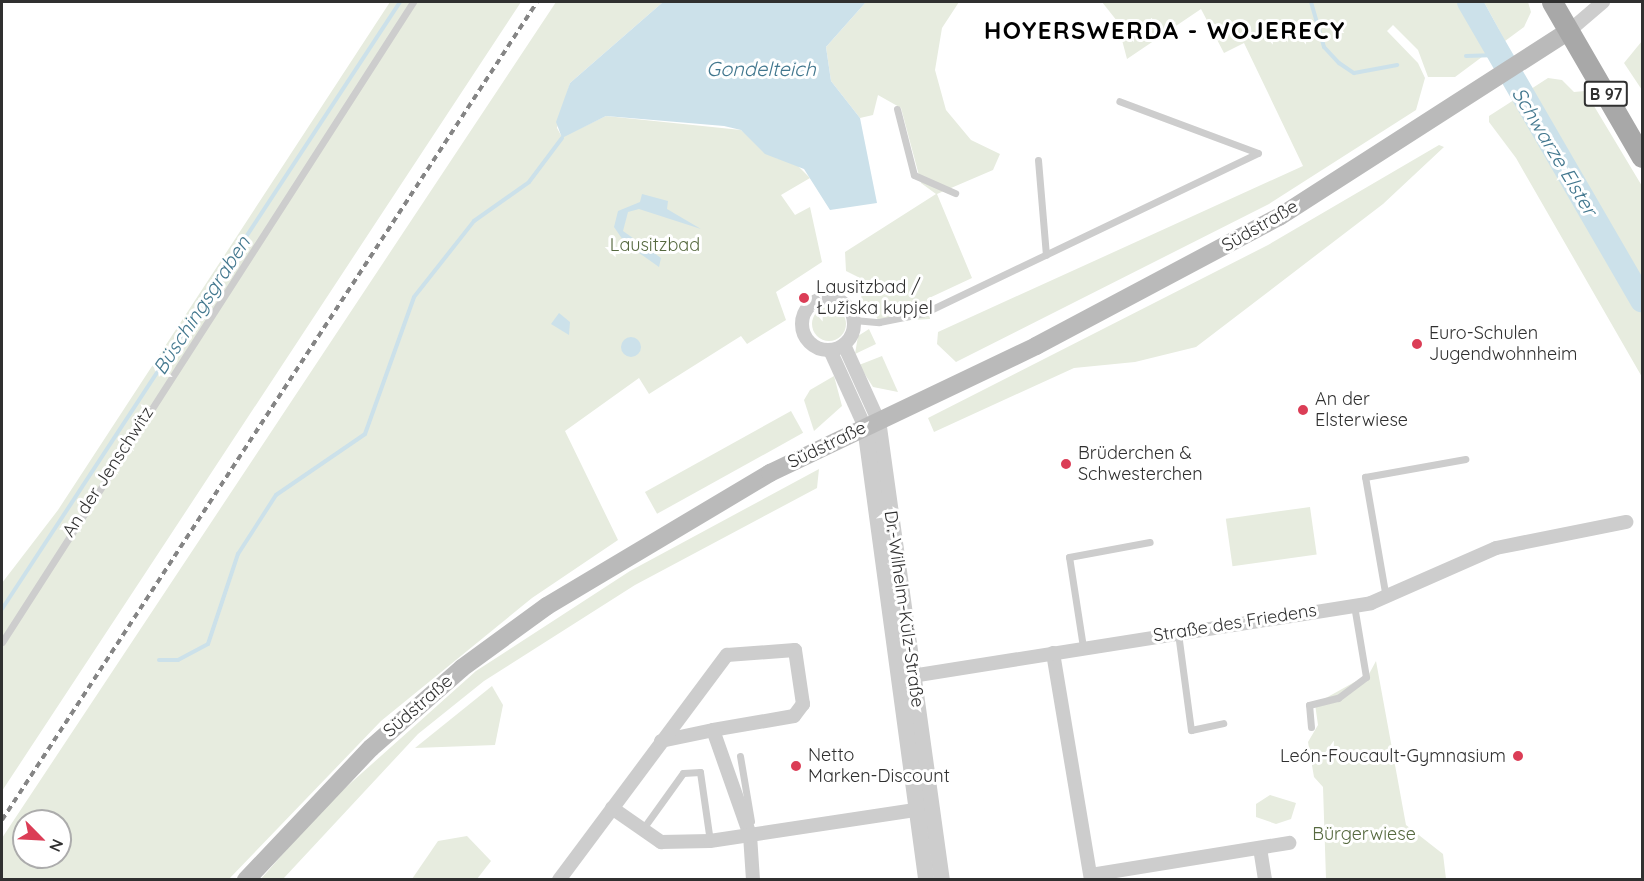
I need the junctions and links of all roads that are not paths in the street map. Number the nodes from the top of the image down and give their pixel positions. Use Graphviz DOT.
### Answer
graph roads {
  1 [pos="413,2"];
  2 [pos="1552,2"];
  3 [pos="1604,2"];
  4 [pos="1569,31"];
  5 [pos="1119,101"];
  6 [pos="897,109"];
  7 [pos="1642,157"];
  8 [pos="1038,160"];
  9 [pos="955,193"];
  10 [pos="1046,255"];
  11 [pos="854,320"];
  12 [pos="844,345"];
  13 [pos="830,350"];
  14 [pos="871,424"];
  15 [pos="1465,459"];
  16 [pos="1626,522"];
  17 [pos="1150,542"];
  18 [pos="1386,598"];
  19 [pos="1354,605"];
  20 [pos="1178,632"];
  21 [pos="2,642"];
  22 [pos="1083,647"];
  23 [pos="1053,653"];
  24 [pos="912,675"];
  25 [pos="1223,723"];
  26 [pos="1311,727"];
  27 [pos="713,730"];
  28 [pos="661,741"];
  29 [pos="740,756"];
  30 [pos="612,808"];
  31 [pos="924,808"];
  32 [pos="642,830"];
  33 [pos="752,834"];
  34 [pos="710,841"];
  35 [pos="1289,843"];
  36 [pos="1260,848"];
  37 [pos="1091,877"];
  38 [pos="246,879"];
  39 [pos="559,879"];
  40 [pos="753,879"];
  41 [pos="926,879"];
  42 [pos="942,879"];
  43 [pos="1265,879"];
  1 -- 21 [label="lane, An der Jenschwitz"];
  2 -- 4 [label="main road, B 97"];
  3 -- 4 [label="street"];
  4 -- 7 [label="main road, B 97"];
  4 -- 14 [label="main road, Südstraße"];
  5 -- 10 [label="lane"];
  6 -- 9 [label="lane"];
  8 -- 10 [label="lane"];
  10 -- 11 [label="lane"];
  11 -- 12 [label="street"];
  11 -- 13 [label="street"];
  12 -- 13 [label="street"];
  12 -- 14 [label="street, Dr.-Wilhelm-Külz-Straße"];
  13 -- 14 [label="street, Dr.-Wilhelm-Külz-Straße"];
  14 -- 24 [label="street, Dr.-Wilhelm-Külz-Straße"];
  14 -- 31 [label="street, Dr.-Wilhelm-Külz-Straße"];
  14 -- 38 [label="main road, Südstraße"];
  15 -- 18 [label="lane"];
  16 -- 18 [label="street, Straße des Friedens"];
  17 -- 22 [label="lane"];
  18 -- 19 [label="street, Straße des Friedens"];
  19 -- 20 [label="street, Straße des Friedens"];
  19 -- 26 [label="lane"];
  20 -- 22 [label="street, Straße des Friedens"];
  20 -- 25 [label="lane"];
  22 -- 23 [label="street, Straße des Friedens"];
  23 -- 24 [label="street, Straße des Friedens"];
  23 -- 37 [label="street"];
  24 -- 31 [label="street, Dr.-Wilhelm-Külz-Straße"];
  27 -- 28 [label="street"];
  27 -- 28 [label="street"];
  27 -- 33 [label="street"];
  28 -- 30 [label="street"];
  29 -- 33 [label="lane"];
  30 -- 32 [label="street"];
  30 -- 39 [label="street"];
  31 -- 33 [label="street"];
  31 -- 41 [label="street, Dr.-Wilhelm-Külz-Straße"];
  31 -- 42 [label="street, Dr.-Wilhelm-Külz-Straße"];
  32 -- 34 [label="street"];
  32 -- 34 [label="lane"];
  33 -- 34 [label="street"];
  33 -- 40 [label="street"];
  35 -- 36 [label="street"];
  36 -- 37 [label="street"];
  36 -- 43 [label="street"];
}
